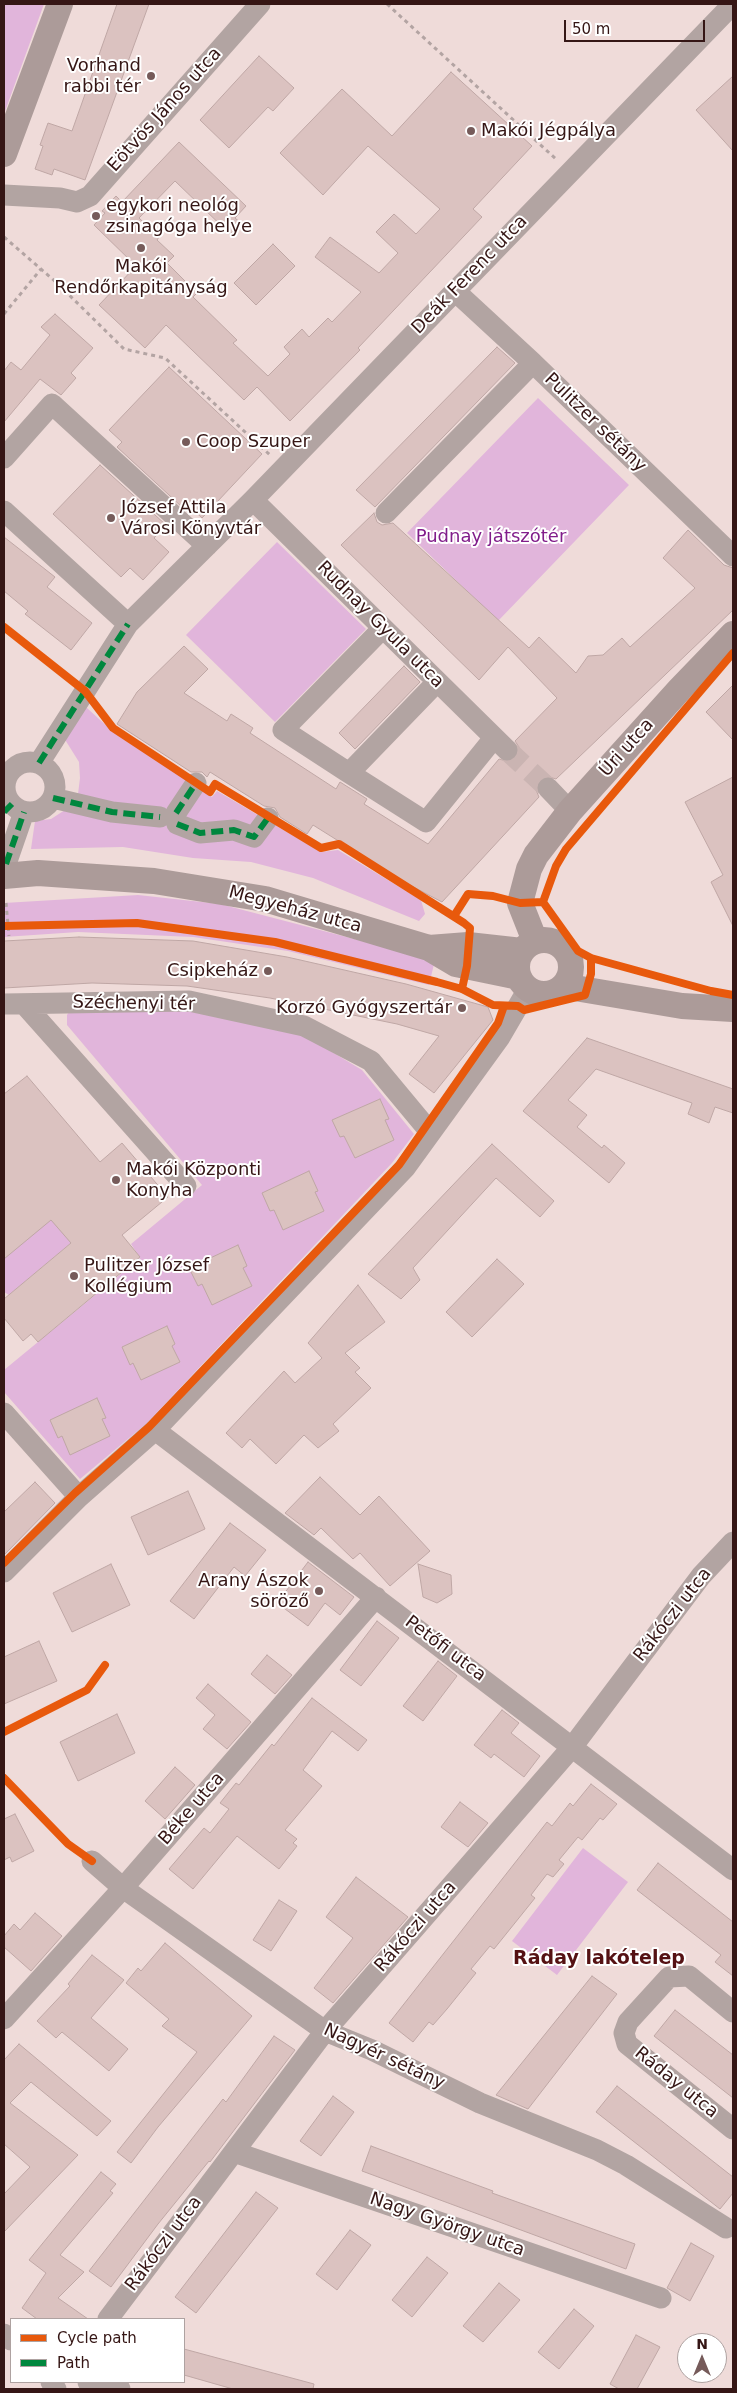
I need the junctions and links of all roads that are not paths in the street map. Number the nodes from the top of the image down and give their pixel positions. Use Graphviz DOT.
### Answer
graph roads {
  1 [pos="60,4"];
  2 [pos="260,4"];
  3 [pos="733,4"];
  4 [pos="4,154"];
  5 [pos="4,195"];
  6 [pos="455,291"];
  7 [pos="533,363"];
  8 [pos="4,458"];
  9 [pos="253,500"];
  10 [pos="4,511"];
  11 [pos="386,513"];
  12 [pos="207,546"];
  13 [pos="733,556"];
  14 [pos="128,624"];
  15 [pos="383,628"];
  16 [pos="733,634"];
  17 [pos="437,682"];
  18 [pos="39,763"];
  19 [pos="349,773"];
  20 [pos="196,783"];
  21 [pos="548,788"];
  22 [pos="54,798"];
  23 [pos="13,809"];
  24 [pos="570,811"];
  25 [pos="171,818"];
  26 [pos="268,818"];
  27 [pos="6,856"];
  28 [pos="100,878"];
  29 [pos="5,898"];
  30 [pos="545,947"];
  31 [pos="429,948"];
  32 [pos="538,987"];
  33 [pos="643,1000"];
  34 [pos="14,1004"];
  35 [pos="733,1009"];
  36 [pos="430,1132"];
  37 [pos="186,1186"];
  38 [pos="4,1413"];
  39 [pos="155,1430"];
  40 [pos="79,1497"];
  41 [pos="733,1542"];
  42 [pos="4,1572"];
  43 [pos="376,1597"];
  44 [pos="573,1746"];
  45 [pos="92,1861"];
  46 [pos="733,1870"];
  47 [pos="123,1888"];
  48 [pos="733,2012"];
  49 [pos="4,2019"];
  50 [pos="325,2031"];
  51 [pos="733,2129"];
  52 [pos="234,2152"];
  53 [pos="731,2227"];
  54 [pos="661,2298"];
  55 [pos="109,2318"];
  56 [pos="93,2383"];
  57 [pos="120,2389"];
  1 -- 4 [label="main road"];
  2 -- 5 [label="street, Eötvös János utca"];
  3 -- 6 [label="street, Deák Ferenc utca"];
  6 -- 7 [label="street, Pulitzer sétány"];
  6 -- 9 [label="street, Deák Ferenc utca"];
  7 -- 11 [label="street"];
  7 -- 13 [label="street, Pulitzer sétány"];
  8 -- 12 [label="street"];
  9 -- 12 [label="street, Deák Ferenc utca"];
  9 -- 15 [label="street, Rudnay Gyula utca"];
  10 -- 14 [label="street"];
  12 -- 14 [label="street, Deák Ferenc utca"];
  14 -- 18 [label="street, Deák Ferenc utca"];
  15 -- 17 [label="street, Rudnay Gyula utca"];
  15 -- 19 [label="street"];
  16 -- 24 [label="main road, Úri utca"];
  17 -- 19 [label="street"];
  17 -- 19 [label="street, Rudnay Gyula utca"];
  18 -- 22 [label="street"];
  18 -- 23 [label="street"];
  20 -- 25 [label="street"];
  21 -- 24 [label="street"];
  22 -- 23 [label="street"];
  22 -- 25 [label="street"];
  23 -- 27 [label="street"];
  24 -- 30 [label="main road, Úri utca"];
  25 -- 26 [label="street"];
  27 -- 28 [label="main road"];
  28 -- 29 [label="main road"];
  28 -- 31 [label="main road, Megyeház utca"];
  30 -- 31 [label="main road"];
  30 -- 32 [label="main road"];
  30 -- 32 [label="main road"];
  30 -- 33 [label="main road"];
  31 -- 32 [label="main road"];
  32 -- 33 [label="main road"];
  32 -- 36 [label="street"];
  33 -- 35 [label="main road"];
  34 -- 36 [label="street, Széchenyi tér"];
  34 -- 37 [label="street"];
  36 -- 39 [label="street"];
  38 -- 40 [label="street"];
  39 -- 40 [label="street"];
  39 -- 43 [label="street, Petőfi utca"];
  40 -- 42 [label="street"];
  41 -- 44 [label="street, Rákóczi utca"];
  43 -- 44 [label="street, Petőfi utca"];
  43 -- 47 [label="street, Béke utca"];
  44 -- 46 [label="street, Petőfi utca"];
  44 -- 50 [label="street, Rákóczi utca"];
  45 -- 47 [label="street, Nagyér sétány"];
  47 -- 49 [label="street, Béke utca"];
  47 -- 50 [label="street, Nagyér sétány"];
  48 -- 51 [label="street, Ráday utca"];
  50 -- 52 [label="street, Rákóczi utca"];
  50 -- 53 [label="street, Nagyér sétány"];
  52 -- 54 [label="street, Nagy György utca"];
  52 -- 55 [label="street, Rákóczi utca"];
  56 -- 57 [label="street"];
}
